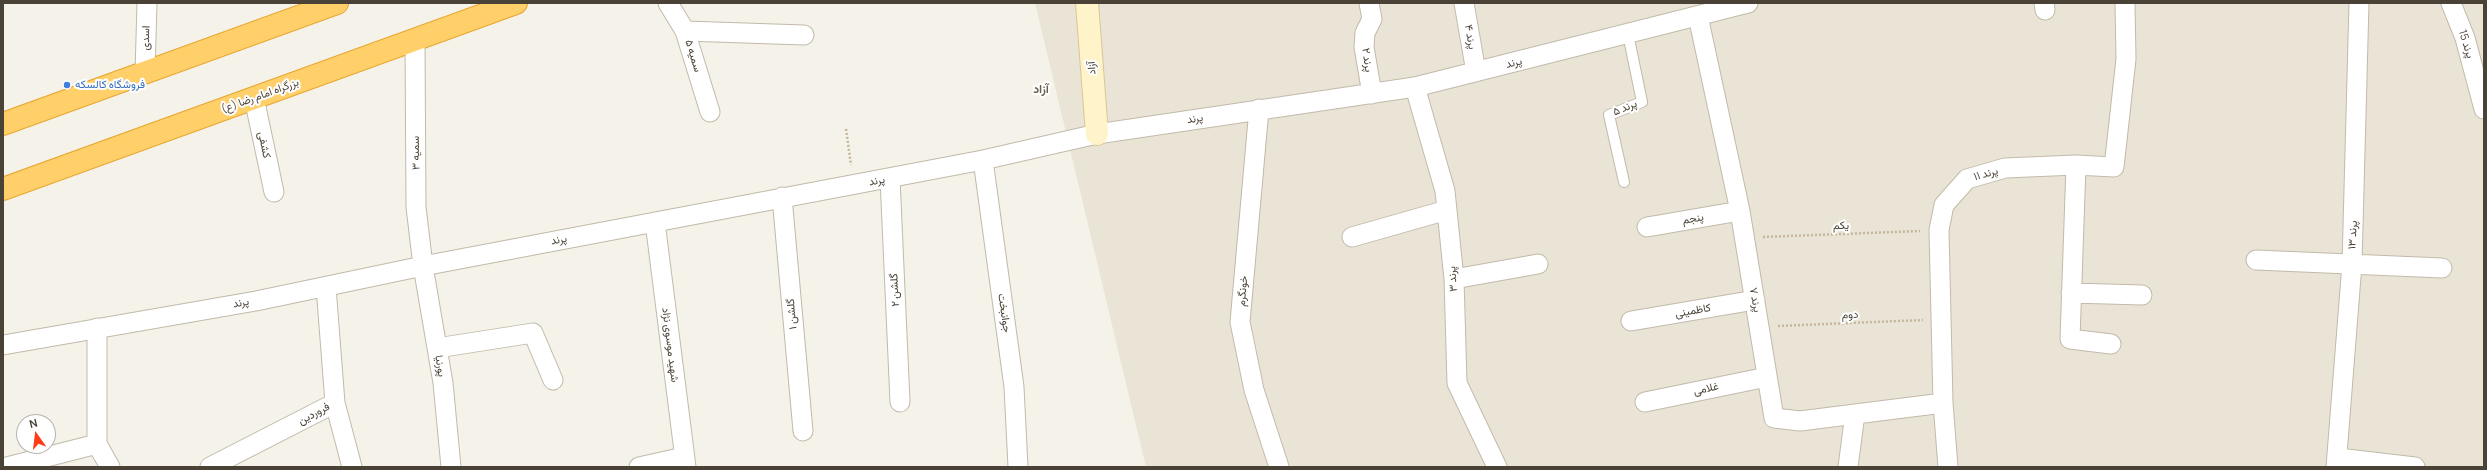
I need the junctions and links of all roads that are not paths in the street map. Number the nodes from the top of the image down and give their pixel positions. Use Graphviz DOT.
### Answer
graph roads {
  1 [pos="147,3"];
  2 [pos="516,3"];
  3 [pos="668,3"];
  4 [pos="1087,3"];
  5 [pos="1369,3"];
  6 [pos="1464,3"];
  7 [pos="2125,3"];
  8 [pos="2359,3"];
  9 [pos="2451,3"];
  10 [pos="1736,4"];
  11 [pos="329,5"];
  12 [pos="1698,16"];
  13 [pos="685,31"];
  14 [pos="1628,34"];
  15 [pos="804,35"];
  16 [pos="415,40"];
  17 [pos="1476,72"];
  18 [pos="145,73"];
  19 [pos="1415,87"];
  20 [pos="1372,94"];
  21 [pos="254,98"];
  22 [pos="1259,109"];
  23 [pos="2484,109"];
  24 [pos="710,112"];
  25 [pos="3,124"];
  26 [pos="1097,134"];
  27 [pos="983,160"];
  28 [pos="2076,165"];
  29 [pos="890,178"];
  30 [pos="1624,182"];
  31 [pos="3,189"];
  32 [pos="274,192"];
  33 [pos="782,197"];
  34 [pos="1447,210"];
  35 [pos="1740,211"];
  36 [pos="655,222"];
  37 [pos="1647,227"];
  38 [pos="1352,237"];
  39 [pos="2256,260"];
  40 [pos="1538,264"];
  41 [pos="2352,264"];
  42 [pos="423,266"];
  43 [pos="2442,268"];
  44 [pos="1454,279"];
  45 [pos="326,287"];
  46 [pos="2072,293"];
  47 [pos="2142,295"];
  48 [pos="1755,300"];
  49 [pos="1631,321"];
  50 [pos="97,328"];
  51 [pos="2112,344"];
  52 [pos="3,345"];
  53 [pos="437,348"];
  54 [pos="1767,377"];
  55 [pos="553,380"];
  56 [pos="900,402"];
  57 [pos="1644,402"];
  58 [pos="335,403"];
  59 [pos="1943,403"];
  60 [pos="1855,414"];
  61 [pos="803,431"];
  62 [pos="97,444"];
  63 [pos="685,462"];
  64 [pos="2337,463"];
  65 [pos="7,467"];
  66 [pos="110,467"];
  67 [pos="210,467"];
  68 [pos="352,467"];
  69 [pos="450,467"];
  70 [pos="639,467"];
  71 [pos="1018,467"];
  72 [pos="1279,467"];
  73 [pos="1497,467"];
  74 [pos="1848,467"];
  75 [pos="1948,467"];
  76 [pos="2415,467"];
  1 -- 18 [label="street, اسدی"];
  2 -- 16 [label="highway, بزرگراه امام رضا (ع)"];
  3 -- 13 [label="street, سمیه ۵"];
  4 -- 26 [label="street, آزاد"];
  5 -- 20 [label="street, پرند ۲"];
  6 -- 17 [label="street, پرند ۴"];
  7 -- 28 [label="street, پرند ۱۱"];
  8 -- 41 [label="street, پرند ۱۳"];
  9 -- 23 [label="street, پرند 15"];
  10 -- 12 [label="street, پرند"];
  11 -- 18 [label="highway"];
  12 -- 14 [label="street, پرند"];
  12 -- 35 [label="street, پرند ۷"];
  13 -- 15 [label="street"];
  13 -- 24 [label="street, سمیه ۵"];
  14 -- 17 [label="street, پرند"];
  14 -- 30 [label="lane, پرند ۵"];
  16 -- 21 [label="highway, بزرگراه امام رضا (ع)"];
  16 -- 42 [label="street, سمیه ۳"];
  17 -- 19 [label="street, پرند"];
  18 -- 25 [label="highway"];
  19 -- 20 [label="street, پرند"];
  19 -- 34 [label="street, پرند ۳"];
  20 -- 22 [label="street, پرند"];
  21 -- 31 [label="highway, بزرگراه امام رضا (ع)"];
  21 -- 32 [label="street, کشفی"];
  22 -- 26 [label="street, پرند"];
  22 -- 72 [label="street, خونگرم"];
  26 -- 27 [label="street, پرند"];
  27 -- 29 [label="street, پرند"];
  27 -- 71 [label="street, جوانبخت"];
  28 -- 46 [label="street"];
  28 -- 59 [label="street, پرند ۱۱"];
  29 -- 33 [label="street, پرند"];
  29 -- 56 [label="street, گلشن ۲"];
  33 -- 36 [label="street, پرند"];
  33 -- 61 [label="street, گلشن ۱"];
  34 -- 38 [label="street"];
  34 -- 44 [label="street, پرند ۳"];
  35 -- 37 [label="street, پنجم"];
  35 -- 48 [label="street, پرند ۷"];
  36 -- 42 [label="street, پرند"];
  36 -- 63 [label="street, شهید موسوی نژاد"];
  39 -- 41 [label="street"];
  40 -- 44 [label="street"];
  41 -- 43 [label="street"];
  41 -- 64 [label="street, پرند ۱۳"];
  42 -- 45 [label="street, پرند"];
  42 -- 53 [label="street, پورنیا"];
  44 -- 73 [label="street, پرند ۳"];
  45 -- 50 [label="street, پرند"];
  45 -- 58 [label="street, فروردین"];
  46 -- 47 [label="street"];
  46 -- 51 [label="street"];
  48 -- 49 [label="street, کاظمینی"];
  48 -- 54 [label="street, پرند ۷"];
  50 -- 52 [label="street, پرند"];
  50 -- 62 [label="street"];
  53 -- 55 [label="street"];
  53 -- 69 [label="street, پورنیا"];
  54 -- 57 [label="street, غلامی"];
  54 -- 60 [label="street, پرند ۷"];
  58 -- 67 [label="street, فروردین"];
  58 -- 68 [label="street"];
  59 -- 60 [label="street, پرند ۷"];
  59 -- 75 [label="street, پرند ۱۱"];
  60 -- 74 [label="street"];
  62 -- 65 [label="street"];
  62 -- 66 [label="street"];
  63 -- 70 [label="street"];
  64 -- 76 [label="street"];
}
